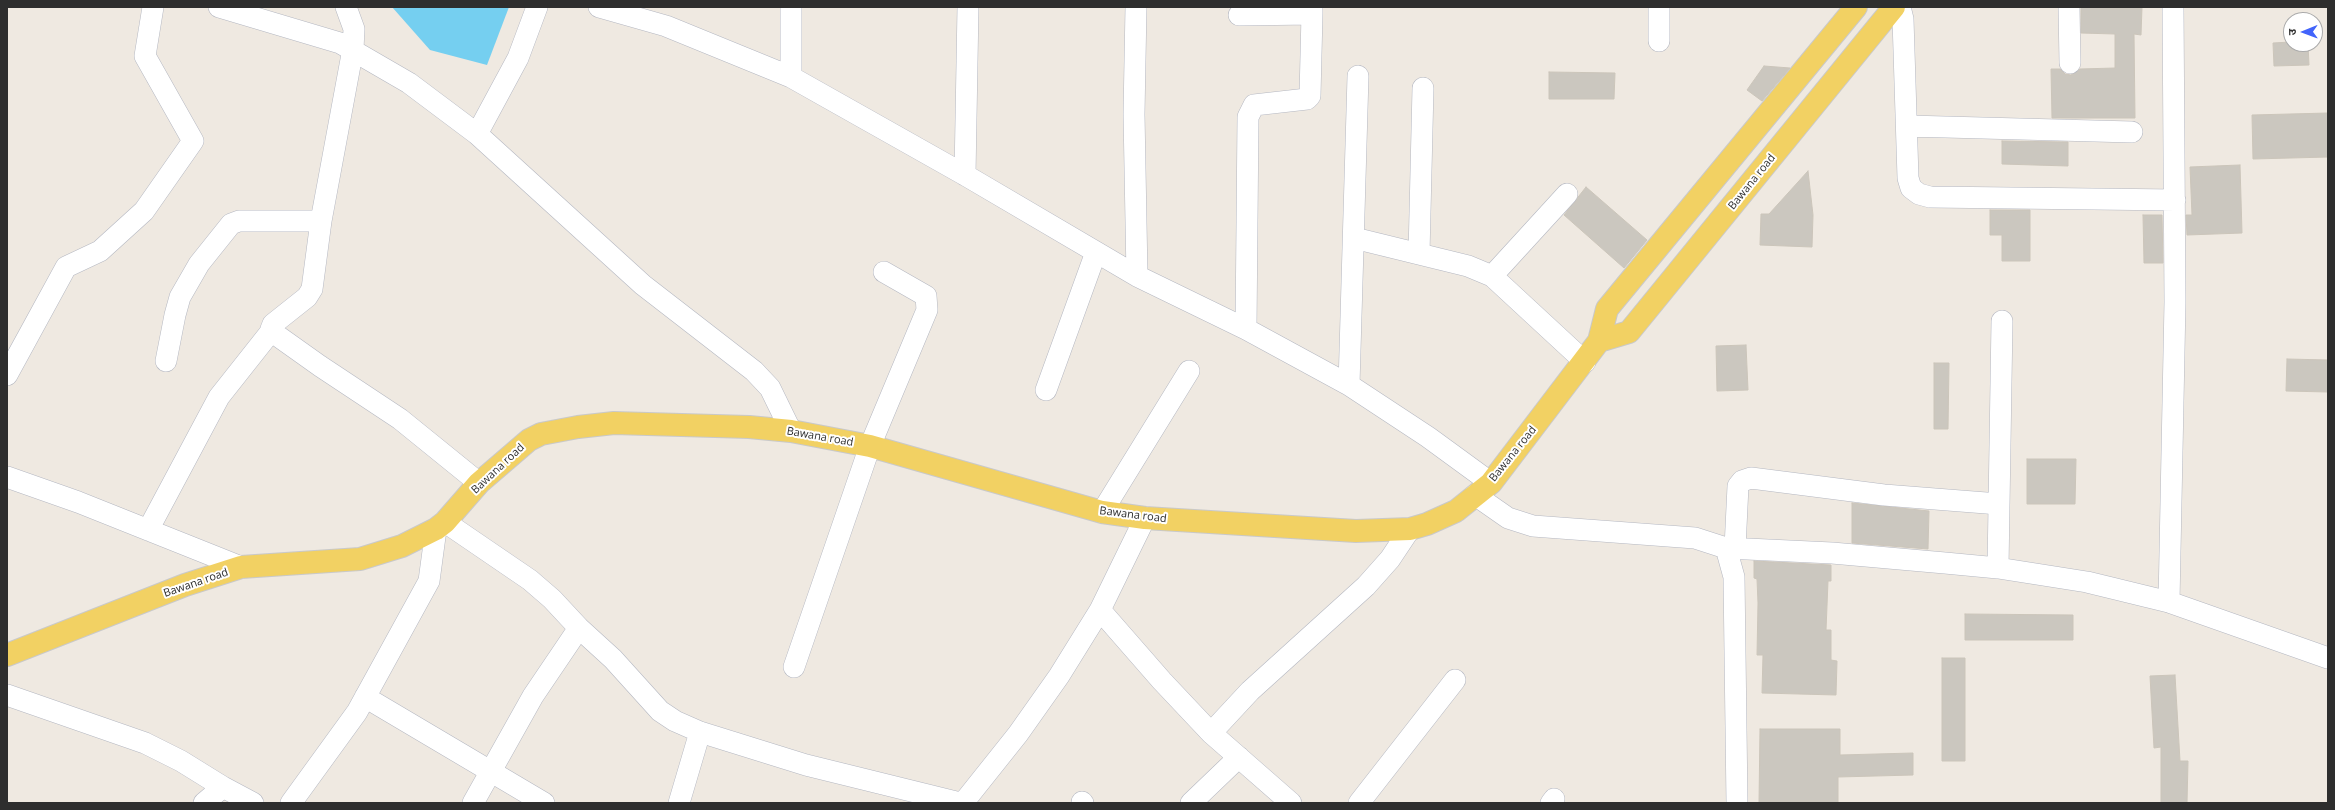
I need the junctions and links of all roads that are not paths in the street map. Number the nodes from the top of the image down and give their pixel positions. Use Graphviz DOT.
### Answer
graph roads {
  1 [pos="153,7"];
  2 [pos="219,7"];
  3 [pos="346,7"];
  4 [pos="537,7"];
  5 [pos="600,7"];
  6 [pos="791,7"];
  7 [pos="968,7"];
  8 [pos="1136,7"];
  9 [pos="1659,7"];
  10 [pos="1856,7"];
  11 [pos="1894,7"];
  12 [pos="1900,7"];
  13 [pos="2069,7"];
  14 [pos="2173,7"];
  15 [pos="1312,11"];
  16 [pos="1239,14"];
  17 [pos="1659,41"];
  18 [pos="353,49"];
  19 [pos="2070,63"];
  20 [pos="1358,76"];
  21 [pos="791,77"];
  22 [pos="1423,88"];
  23 [pos="1772,109"];
  24 [pos="1908,126"];
  25 [pos="1794,130"];
  26 [pos="2132,132"];
  27 [pos="477,134"];
  28 [pos="965,175"];
  29 [pos="1567,194"];
  30 [pos="2175,200"];
  31 [pos="321,221"];
  32 [pos="1354,238"];
  33 [pos="1096,252"];
  34 [pos="1419,254"];
  35 [pos="884,272"];
  36 [pos="1137,276"];
  37 [pos="1492,276"];
  38 [pos="2002,321"];
  39 [pos="1246,329"];
  40 [pos="272,330"];
  41 [pos="1599,341"];
  42 [pos="166,360"];
  43 [pos="1585,362"];
  44 [pos="1189,371"];
  45 [pos="7,375"];
  46 [pos="1349,386"];
  47 [pos="1046,390"];
  48 [pos="790,431"];
  49 [pos="870,446"];
  50 [pos="7,477"];
  51 [pos="479,483"];
  52 [pos="1483,489"];
  53 [pos="1999,504"];
  54 [pos="1102,512"];
  55 [pos="1145,518"];
  56 [pos="441,526"];
  57 [pos="1410,529"];
  58 [pos="148,530"];
  59 [pos="1730,548"];
  60 [pos="241,567"];
  61 [pos="1998,568"];
  62 [pos="2169,602"];
  63 [pos="1100,610"];
  64 [pos="579,628"];
  65 [pos="7,655"];
  66 [pos="2328,658"];
  67 [pos="794,667"];
  68 [pos="1455,680"];
  69 [pos="7,695"];
  70 [pos="365,697"];
  71 [pos="700,732"];
  72 [pos="1211,733"];
  73 [pos="1239,757"];
  74 [pos="490,770"];
  75 [pos="222,787"];
  76 [pos="204,803"];
  77 [pos="253,803"];
  78 [pos="291,803"];
  79 [pos="473,803"];
  80 [pos="544,803"];
  81 [pos="679,803"];
  82 [pos="960,803"];
  83 [pos="963,803"];
  84 [pos="1191,803"];
  85 [pos="1291,803"];
  86 [pos="1359,803"];
  87 [pos="1737,803"];
  1 -- 45 [label="street"];
  2 -- 18 [label="street"];
  3 -- 18 [label="street"];
  4 -- 27 [label="street"];
  5 -- 21 [label="street"];
  6 -- 21 [label="street"];
  7 -- 28 [label="street"];
  8 -- 36 [label="street"];
  9 -- 17 [label="street"];
  10 -- 23 [label="main road, Bawana road"];
  11 -- 25 [label="main road, Bawana road"];
  12 -- 24 [label="street"];
  13 -- 19 [label="street"];
  14 -- 30 [label="street"];
  15 -- 16 [label="street"];
  15 -- 39 [label="street"];
  18 -- 27 [label="street"];
  18 -- 31 [label="street"];
  20 -- 32 [label="street"];
  21 -- 28 [label="street"];
  22 -- 34 [label="street"];
  23 -- 25 [label="main road"];
  23 -- 41 [label="main road, Bawana road"];
  24 -- 26 [label="street"];
  24 -- 30 [label="street"];
  25 -- 41 [label="main road, Bawana road"];
  27 -- 48 [label="street"];
  28 -- 33 [label="street"];
  29 -- 37 [label="street"];
  30 -- 62 [label="street"];
  31 -- 40 [label="street"];
  31 -- 42 [label="street"];
  32 -- 34 [label="street"];
  32 -- 46 [label="street"];
  33 -- 36 [label="street"];
  33 -- 47 [label="street"];
  34 -- 37 [label="street"];
  35 -- 49 [label="street"];
  36 -- 39 [label="street"];
  37 -- 43 [label="street"];
  38 -- 53 [label="street"];
  39 -- 46 [label="street"];
  40 -- 51 [label="street"];
  40 -- 58 [label="street"];
  41 -- 43 [label="main road, Bawana road"];
  43 -- 52 [label="main road, Bawana road"];
  44 -- 54 [label="street"];
  46 -- 52 [label="street"];
  48 -- 49 [label="main road, Bawana road"];
  48 -- 51 [label="main road, Bawana road"];
  49 -- 54 [label="main road, Bawana road"];
  49 -- 67 [label="street"];
  50 -- 58 [label="street"];
  51 -- 56 [label="main road, Bawana road"];
  52 -- 57 [label="main road, Bawana road"];
  52 -- 59 [label="street"];
  53 -- 59 [label="street"];
  53 -- 61 [label="street"];
  54 -- 55 [label="main road, Bawana road"];
  55 -- 57 [label="main road, Bawana road"];
  55 -- 63 [label="street"];
  56 -- 60 [label="main road, Bawana road"];
  56 -- 64 [label="street"];
  56 -- 70 [label="street"];
  57 -- 72 [label="street"];
  58 -- 60 [label="street"];
  59 -- 61 [label="street"];
  59 -- 87 [label="street"];
  60 -- 65 [label="main road, Bawana road"];
  61 -- 62 [label="street"];
  62 -- 66 [label="street"];
  63 -- 72 [label="street"];
  63 -- 83 [label="street"];
  64 -- 71 [label="street"];
  64 -- 74 [label="street"];
  68 -- 86 [label="street"];
  69 -- 75 [label="street"];
  70 -- 74 [label="street"];
  70 -- 78 [label="street"];
  71 -- 81 [label="street"];
  71 -- 82 [label="street"];
  72 -- 73 [label="street"];
  73 -- 84 [label="street"];
  73 -- 85 [label="street"];
  74 -- 79 [label="street"];
  74 -- 80 [label="street"];
  75 -- 76 [label="street"];
  75 -- 77 [label="street"];
}
